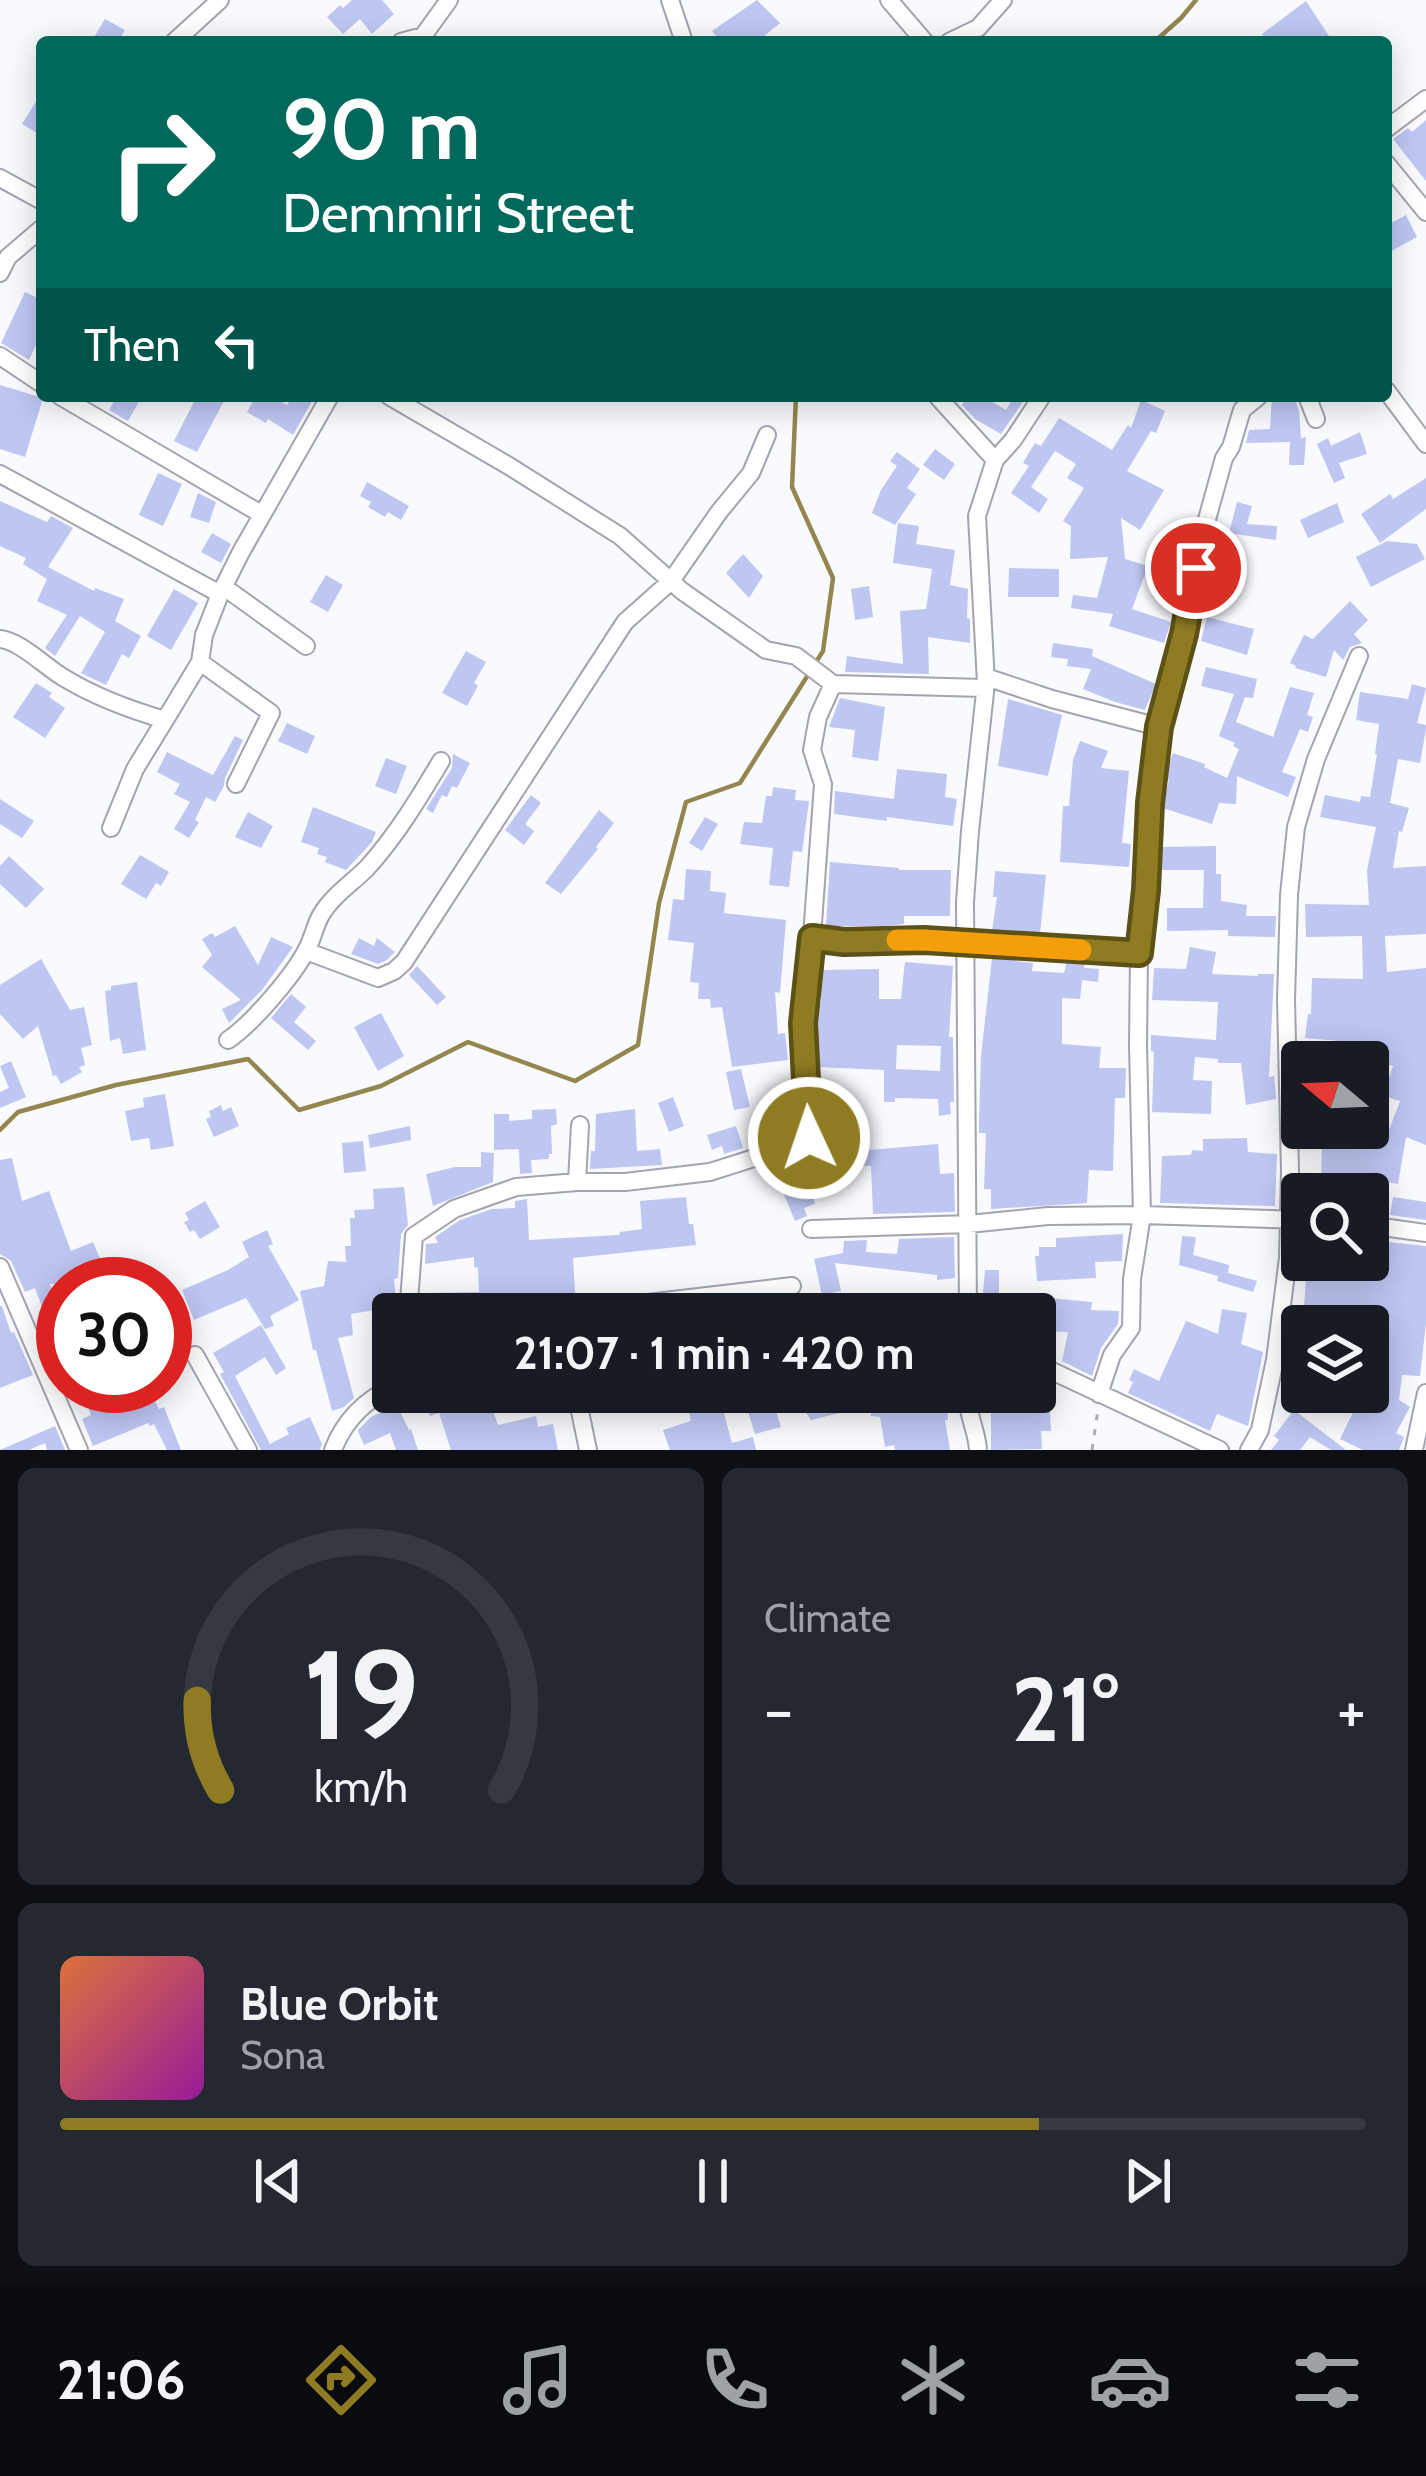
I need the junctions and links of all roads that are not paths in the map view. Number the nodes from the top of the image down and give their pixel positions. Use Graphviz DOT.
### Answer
graph roads {
  1 [pos="220,0"];
  2 [pos="449,0"];
  3 [pos="670,0"];
  4 [pos="889,0"];
  5 [pos="1003,0"];
  6 [pos="180,36"];
  7 [pos="423,36"];
  8 [pos="682,36"];
  9 [pos="920,36"];
  10 [pos="961,36"];
  11 [pos="1426,99"];
  12 [pos="1392,124"];
  13 [pos="1392,170"];
  14 [pos="0,178"];
  15 [pos="36,198"];
  16 [pos="1426,212"];
  17 [pos="36,233"];
  18 [pos="0,273"];
  19 [pos="0,356"];
  20 [pos="36,380"];
  21 [pos="1392,398"];
  22 [pos="70,402"];
  23 [pos="326,402"];
  24 [pos="399,402"];
  25 [pos="942,402"];
  26 [pos="1038,402"];
  27 [pos="1252,402"];
  28 [pos="1309,402"];
  29 [pos="1316,419"];
  30 [pos="767,435"];
  31 [pos="1426,444"];
  32 [pos="995,460"];
  33 [pos="0,473"];
  34 [pos="261,514"];
  35 [pos="671,581"];
  36 [pos="222,590"];
  37 [pos="0,639"];
  38 [pos="306,646"];
  39 [pos="1359,656"];
  40 [pos="200,662"];
  41 [pos="985,683"];
  42 [pos="833,684"];
  43 [pos="165,720"];
  44 [pos="1159,727"];
  45 [pos="440,760"];
  46 [pos="236,784"];
  47 [pos="111,827"];
  48 [pos="812,938"];
  49 [pos="965,943"];
  50 [pos="306,950"];
  51 [pos="1139,953"];
  52 [pos="228,1040"];
  53 [pos="580,1125"];
  54 [pos="1294,1173"];
  55 [pos="577,1182"];
  56 [pos="1142,1215"];
  57 [pos="1281,1220"];
  58 [pos="969,1225"];
  59 [pos="1389,1228"];
  60 [pos="811,1229"];
  61 [pos="1426,1233"];
  62 [pos="0,1267"];
  63 [pos="1288,1281"];
  64 [pos="792,1286"];
  65 [pos="409,1293"];
  66 [pos="729,1293"];
  67 [pos="968,1293"];
  68 [pos="195,1355"];
  69 [pos="1056,1373"];
  70 [pos="1426,1393"];
  71 [pos="1099,1394"];
  72 [pos="372,1399"];
  73 [pos="580,1413"];
  74 [pos="970,1413"];
  75 [pos="79,1450"];
  76 [pos="248,1450"];
  77 [pos="333,1450"];
  78 [pos="588,1450"];
  79 [pos="978,1450"];
  80 [pos="1220,1450"];
  81 [pos="1249,1450"];
  82 [pos="1414,1450"];
  1 -- 6 [label="street"];
  2 -- 7 [label="street"];
  3 -- 8 [label="street"];
  4 -- 9 [label="street"];
  5 -- 10 [label="street"];
  11 -- 12 [label="street"];
  13 -- 16 [label="street"];
  14 -- 15 [label="street"];
  17 -- 18 [label="street"];
  19 -- 20 [label="street"];
  21 -- 31 [label="street"];
  22 -- 34 [label="street"];
  23 -- 34 [label="street"];
  24 -- 35 [label="street"];
  25 -- 32 [label="street"];
  26 -- 32 [label="street"];
  27 -- 44 [label="street"];
  28 -- 29 [label="street"];
  30 -- 35 [label="street"];
  32 -- 41 [label="street"];
  33 -- 36 [label="street"];
  34 -- 36 [label="street"];
  35 -- 42 [label="street"];
  35 -- 50 [label="street"];
  36 -- 38 [label="street"];
  36 -- 40 [label="street"];
  37 -- 43 [label="street"];
  39 -- 54 [label="street"];
  40 -- 43 [label="street"];
  40 -- 46 [label="street"];
  41 -- 42 [label="street"];
  41 -- 44 [label="street"];
  41 -- 49 [label="street"];
  42 -- 48 [label="street"];
  43 -- 47 [label="street"];
  44 -- 51 [label="street"];
  45 -- 50 [label="street"];
  48 -- 49 [label="street"];
  48 -- 55 [label="street"];
  49 -- 51 [label="street"];
  49 -- 58 [label="street"];
  50 -- 52 [label="street"];
  51 -- 56 [label="street"];
  53 -- 55 [label="street"];
  55 -- 65 [label="street"];
  56 -- 57 [label="street"];
  56 -- 58 [label="street"];
  56 -- 71 [label="street"];
  58 -- 60 [label="street"];
  58 -- 67 [label="street"];
  59 -- 61 [label="street"];
  62 -- 75 [label="street"];
  63 -- 81 [label="street"];
  64 -- 66 [label="street"];
  68 -- 76 [label="street"];
  69 -- 71 [label="street"];
  70 -- 82 [label="street"];
  71 -- 80 [label="street"];
  72 -- 77 [label="street"];
  73 -- 78 [label="street"];
  74 -- 79 [label="street"];
}
